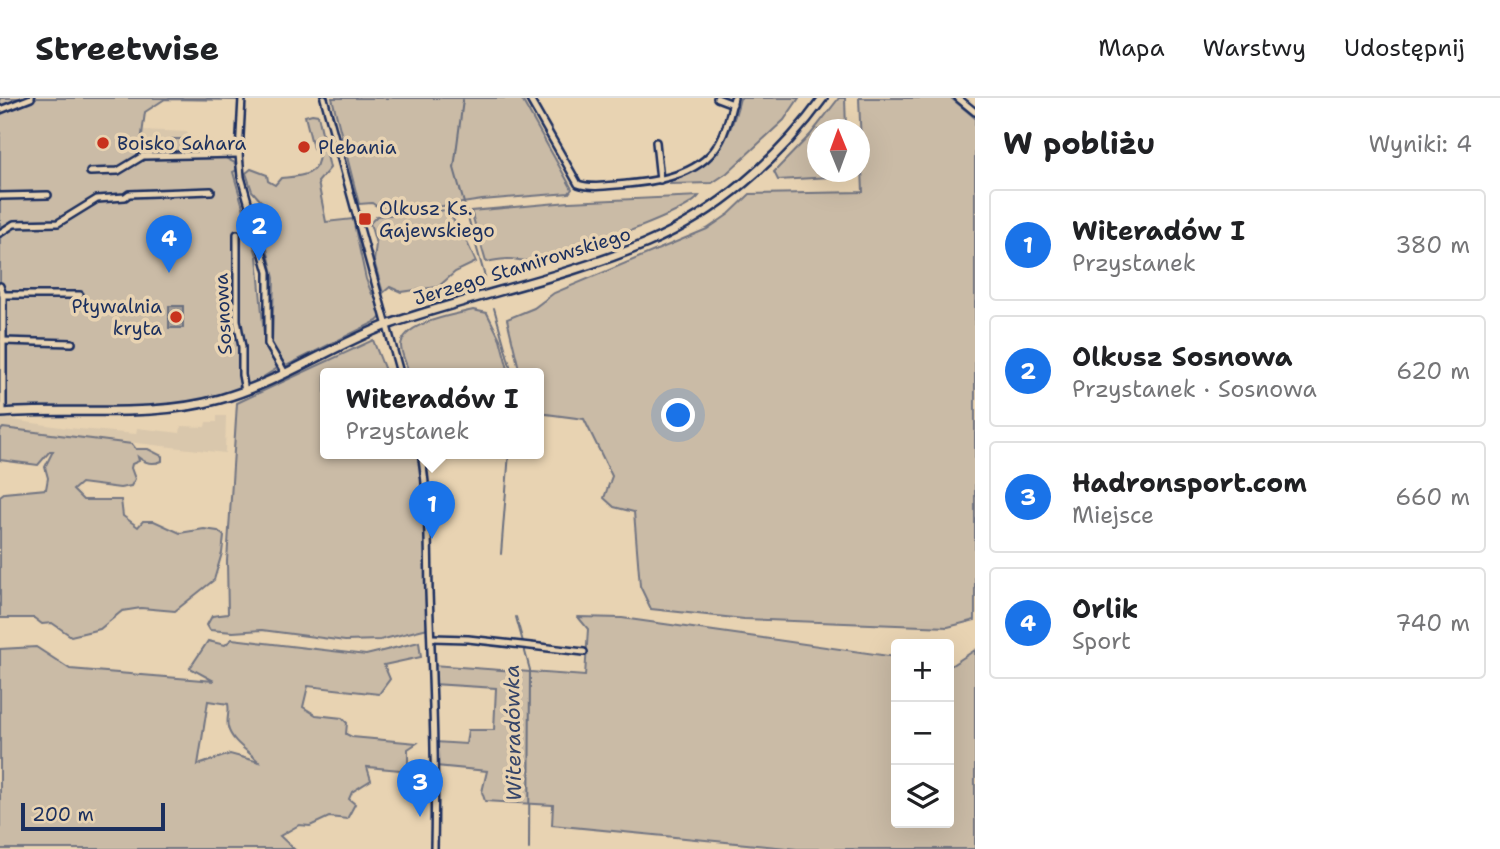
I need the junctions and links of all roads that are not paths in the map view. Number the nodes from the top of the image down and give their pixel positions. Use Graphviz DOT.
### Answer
graph roads {
  1 [pos="31,98"];
  2 [pos="242,98"];
  3 [pos="324,98"];
  4 [pos="529,98"];
  5 [pos="717,98"];
  6 [pos="823,98"];
  7 [pos="958,98"];
  8 [pos="734,101"];
  9 [pos="0,110"];
  10 [pos="975,112"];
  11 [pos="656,142"];
  12 [pos="239,154"];
  13 [pos="90,172"];
  14 [pos="660,180"];
  15 [pos="211,191"];
  16 [pos="48,195"];
  17 [pos="0,196"];
  18 [pos="0,233"];
  19 [pos="237,234"];
  20 [pos="0,286"];
  21 [pos="3,295"];
  22 [pos="80,295"];
  23 [pos="387,325"];
  24 [pos="2,341"];
  25 [pos="72,343"];
  26 [pos="399,368"];
  27 [pos="285,373"];
  28 [pos="244,391"];
  29 [pos="2,399"];
  30 [pos="2,413"];
  31 [pos="422,459"];
  32 [pos="432,638"];
  33 [pos="584,652"];
  34 [pos="434,849"];
  1 -- 9 [label="street"];
  2 -- 12 [label="street"];
  3 -- 23 [label="street"];
  4 -- 14 [label="street"];
  5 -- 8 [label="street"];
  6 -- 23 [label="main road, Jerzego Stamirowskiego"];
  7 -- 10 [label="street"];
  8 -- 14 [label="street"];
  11 -- 14 [label="street"];
  12 -- 13 [label="street"];
  12 -- 27 [label="street"];
  15 -- 18 [label="street"];
  16 -- 17 [label="street"];
  19 -- 28 [label="street, Sosnowa"];
  20 -- 21 [label="street"];
  21 -- 22 [label="street"];
  21 -- 24 [label="street"];
  23 -- 26 [label="street"];
  23 -- 27 [label="main road, Jerzego Stamirowskiego"];
  24 -- 25 [label="street"];
  24 -- 29 [label="street"];
  27 -- 28 [label="main road, Jerzego Stamirowskiego"];
  28 -- 30 [label="main road, Jerzego Stamirowskiego"];
  29 -- 30 [label="street"];
  31 -- 32 [label="street"];
  32 -- 33 [label="street"];
  32 -- 34 [label="street"];
}
